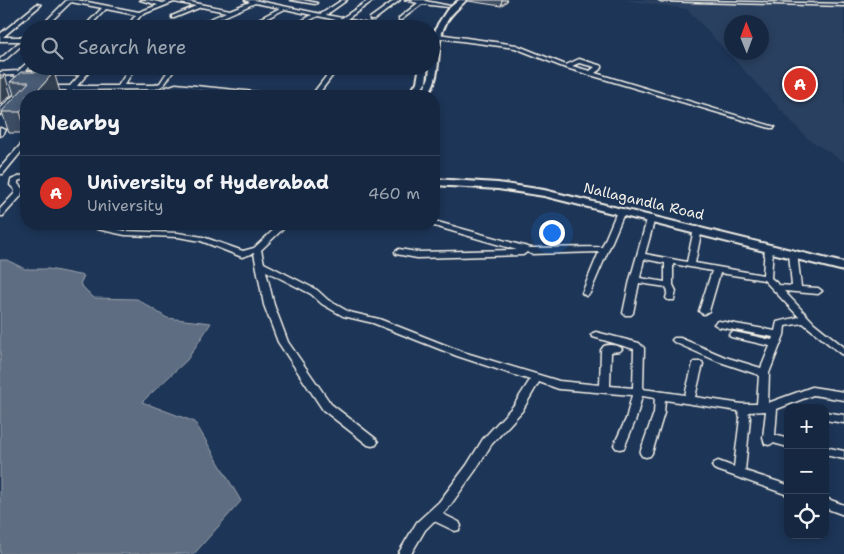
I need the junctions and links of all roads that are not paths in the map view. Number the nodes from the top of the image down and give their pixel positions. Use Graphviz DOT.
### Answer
graph roads {
  1 [pos="142,0"];
  2 [pos="174,0"];
  3 [pos="247,0"];
  4 [pos="293,0"];
  5 [pos="345,0"];
  6 [pos="372,0"];
  7 [pos="398,0"];
  8 [pos="407,0"];
  9 [pos="454,0"];
  10 [pos="464,0"];
  11 [pos="661,0"];
  12 [pos="422,1"];
  13 [pos="254,2"];
  14 [pos="317,2"];
  15 [pos="163,4"];
  16 [pos="39,5"];
  17 [pos="200,6"];
  18 [pos="448,6"];
  19 [pos="844,6"];
  20 [pos="105,7"];
  21 [pos="284,8"];
  22 [pos="231,12"];
  23 [pos="302,12"];
  24 [pos="136,15"];
  25 [pos="319,15"];
  26 [pos="174,17"];
  27 [pos="372,19"];
  28 [pos="401,19"];
  29 [pos="21,20"];
  30 [pos="49,20"];
  31 [pos="93,20"];
  32 [pos="131,20"];
  33 [pos="133,20"];
  34 [pos="212,20"];
  35 [pos="259,20"];
  36 [pos="308,20"];
  37 [pos="343,20"];
  38 [pos="437,20"];
  39 [pos="20,21"];
  40 [pos="440,27"];
  41 [pos="440,36"];
  42 [pos="0,38"];
  43 [pos="20,39"];
  44 [pos="0,44"];
  45 [pos="20,44"];
  46 [pos="1,61"];
  47 [pos="570,66"];
  48 [pos="20,72"];
  49 [pos="593,72"];
  50 [pos="0,75"];
  51 [pos="17,75"];
  52 [pos="84,75"];
  53 [pos="87,75"];
  54 [pos="128,75"];
  55 [pos="167,75"];
  56 [pos="330,75"];
  57 [pos="424,75"];
  58 [pos="434,75"];
  59 [pos="16,88"];
  60 [pos="24,88"];
  61 [pos="34,88"];
  62 [pos="44,88"];
  63 [pos="75,88"];
  64 [pos="119,88"];
  65 [pos="72,90"];
  66 [pos="166,90"];
  67 [pos="211,90"];
  68 [pos="319,90"];
  69 [pos="418,90"];
  70 [pos="428,90"];
  71 [pos="20,92"];
  72 [pos="0,112"];
  73 [pos="772,127"];
  74 [pos="0,130"];
  75 [pos="0,134"];
  76 [pos="20,149"];
  77 [pos="0,172"];
  78 [pos="440,177"];
  79 [pos="20,178"];
  80 [pos="440,182"];
  81 [pos="499,184"];
  82 [pos="621,211"];
  83 [pos="0,214"];
  84 [pos="651,218"];
  85 [pos="440,225"];
  86 [pos="698,229"];
  87 [pos="112,230"];
  88 [pos="275,230"];
  89 [pos="768,247"];
  90 [pos="257,250"];
  91 [pos="603,250"];
  92 [pos="399,252"];
  93 [pos="531,252"];
  94 [pos="793,253"];
  95 [pos="640,256"];
  96 [pos="844,260"];
  97 [pos="669,261"];
  98 [pos="690,264"];
  99 [pos="261,265"];
  100 [pos="844,267"];
  101 [pos="717,269"];
  102 [pos="767,278"];
  103 [pos="634,280"];
  104 [pos="669,285"];
  105 [pos="777,288"];
  106 [pos="798,289"];
  107 [pos="818,291"];
  108 [pos="586,293"];
  109 [pos="671,298"];
  110 [pos="704,311"];
  111 [pos="628,313"];
  112 [pos="806,319"];
  113 [pos="719,324"];
  114 [pos="596,335"];
  115 [pos="734,335"];
  116 [pos="677,340"];
  117 [pos="777,340"];
  118 [pos="842,349"];
  119 [pos="617,350"];
  120 [pos="698,364"];
  121 [pos="764,373"];
  122 [pos="536,378"];
  123 [pos="604,388"];
  124 [pos="639,392"];
  125 [pos="660,395"];
  126 [pos="844,396"];
  127 [pos="689,400"];
  128 [pos="770,407"];
  129 [pos="742,408"];
  130 [pos="784,408"];
  131 [pos="829,417"];
  132 [pos="843,419"];
  133 [pos="372,442"];
  134 [pos="784,442"];
  135 [pos="620,445"];
  136 [pos="829,452"];
  137 [pos="646,453"];
  138 [pos="844,455"];
  139 [pos="718,466"];
  140 [pos="739,472"];
  141 [pos="784,489"];
  142 [pos="829,504"];
  143 [pos="844,510"];
  144 [pos="433,515"];
  145 [pos="455,526"];
  146 [pos="404,554"];
  1 -- 15 [label="street"];
  2 -- 15 [label="street"];
  2 -- 17 [label="street"];
  3 -- 13 [label="street"];
  4 -- 14 [label="street"];
  5 -- 25 [label="street"];
  6 -- 37 [label="street"];
  7 -- 27 [label="street"];
  8 -- 12 [label="street"];
  9 -- 18 [label="main road"];
  10 -- 40 [label="main road"];
  11 -- 19 [label="street"];
  12 -- 18 [label="street"];
  12 -- 28 [label="street"];
  13 -- 21 [label="street"];
  13 -- 22 [label="street"];
  14 -- 23 [label="street"];
  15 -- 24 [label="street"];
  16 -- 29 [label="street"];
  17 -- 22 [label="street"];
  17 -- 26 [label="street"];
  18 -- 38 [label="main road"];
  20 -- 24 [label="street"];
  20 -- 30 [label="street"];
  20 -- 31 [label="street"];
  21 -- 23 [label="street"];
  21 -- 35 [label="street"];
  22 -- 34 [label="street"];
  23 -- 25 [label="street"];
  24 -- 32 [label="street"];
  24 -- 33 [label="street"];
  25 -- 36 [label="street"];
  25 -- 37 [label="street"];
  39 -- 42 [label="street"];
  41 -- 47 [label="street"];
  42 -- 43 [label="street"];
  44 -- 45 [label="street"];
  45 -- 46 [label="street"];
  47 -- 49 [label="street"];
  47 -- 49 [label="street"];
  48 -- 51 [label="street"];
  49 -- 73 [label="street"];
  50 -- 51 [label="street"];
  51 -- 52 [label="street"];
  52 -- 63 [label="street"];
  53 -- 63 [label="street"];
  54 -- 64 [label="street"];
  55 -- 64 [label="street"];
  56 -- 68 [label="street"];
  57 -- 69 [label="main road"];
  58 -- 70 [label="main road"];
  59 -- 60 [label="street"];
  60 -- 61 [label="street"];
  62 -- 63 [label="street"];
  63 -- 64 [label="street"];
  63 -- 65 [label="street"];
  66 -- 67 [label="street"];
  71 -- 72 [label="street"];
  74 -- 75 [label="street"];
  76 -- 77 [label="street"];
  78 -- 81 [label="main road, Nallagandla Road"];
  79 -- 83 [label="street"];
  80 -- 81 [label="main road, Nallagandla Road"];
  81 -- 82 [label="main road, Nallagandla Road"];
  81 -- 96 [label="main road, Nallagandla Road"];
  82 -- 84 [label="main road, Nallagandla Road"];
  82 -- 91 [label="street"];
  84 -- 86 [label="main road, Nallagandla Road"];
  84 -- 95 [label="street"];
  85 -- 93 [label="street"];
  86 -- 89 [label="main road, Nallagandla Road"];
  86 -- 98 [label="street"];
  87 -- 90 [label="street"];
  88 -- 90 [label="street"];
  89 -- 94 [label="main road, Nallagandla Road"];
  89 -- 102 [label="street"];
  90 -- 99 [label="street"];
  91 -- 93 [label="street"];
  91 -- 108 [label="street"];
  92 -- 93 [label="street"];
  94 -- 100 [label="main road, Nallagandla Road"];
  94 -- 106 [label="street"];
  95 -- 97 [label="street"];
  95 -- 103 [label="street"];
  97 -- 98 [label="street"];
  97 -- 104 [label="street"];
  98 -- 101 [label="street"];
  99 -- 122 [label="street"];
  99 -- 133 [label="street"];
  101 -- 102 [label="street"];
  101 -- 110 [label="street"];
  102 -- 105 [label="street"];
  103 -- 104 [label="street"];
  103 -- 111 [label="street"];
  104 -- 109 [label="street"];
  105 -- 106 [label="street"];
  105 -- 112 [label="street"];
  106 -- 107 [label="street"];
  112 -- 117 [label="street"];
  112 -- 118 [label="street"];
  113 -- 117 [label="street"];
  114 -- 124 [label="street"];
  115 -- 117 [label="street"];
  116 -- 121 [label="street"];
  117 -- 121 [label="street"];
  119 -- 123 [label="street"];
  120 -- 127 [label="street"];
  121 -- 128 [label="street"];
  122 -- 123 [label="street"];
  122 -- 144 [label="street"];
  123 -- 124 [label="street"];
  124 -- 125 [label="street"];
  124 -- 135 [label="street"];
  125 -- 127 [label="street"];
  125 -- 137 [label="street"];
  126 -- 128 [label="street"];
  127 -- 129 [label="street"];
  128 -- 129 [label="street"];
  128 -- 130 [label="street"];
  128 -- 134 [label="street"];
  129 -- 140 [label="street"];
  131 -- 132 [label="street"];
  136 -- 138 [label="street"];
  139 -- 140 [label="street"];
  140 -- 141 [label="street"];
  142 -- 143 [label="street"];
  144 -- 145 [label="street"];
  144 -- 146 [label="street"];
}
